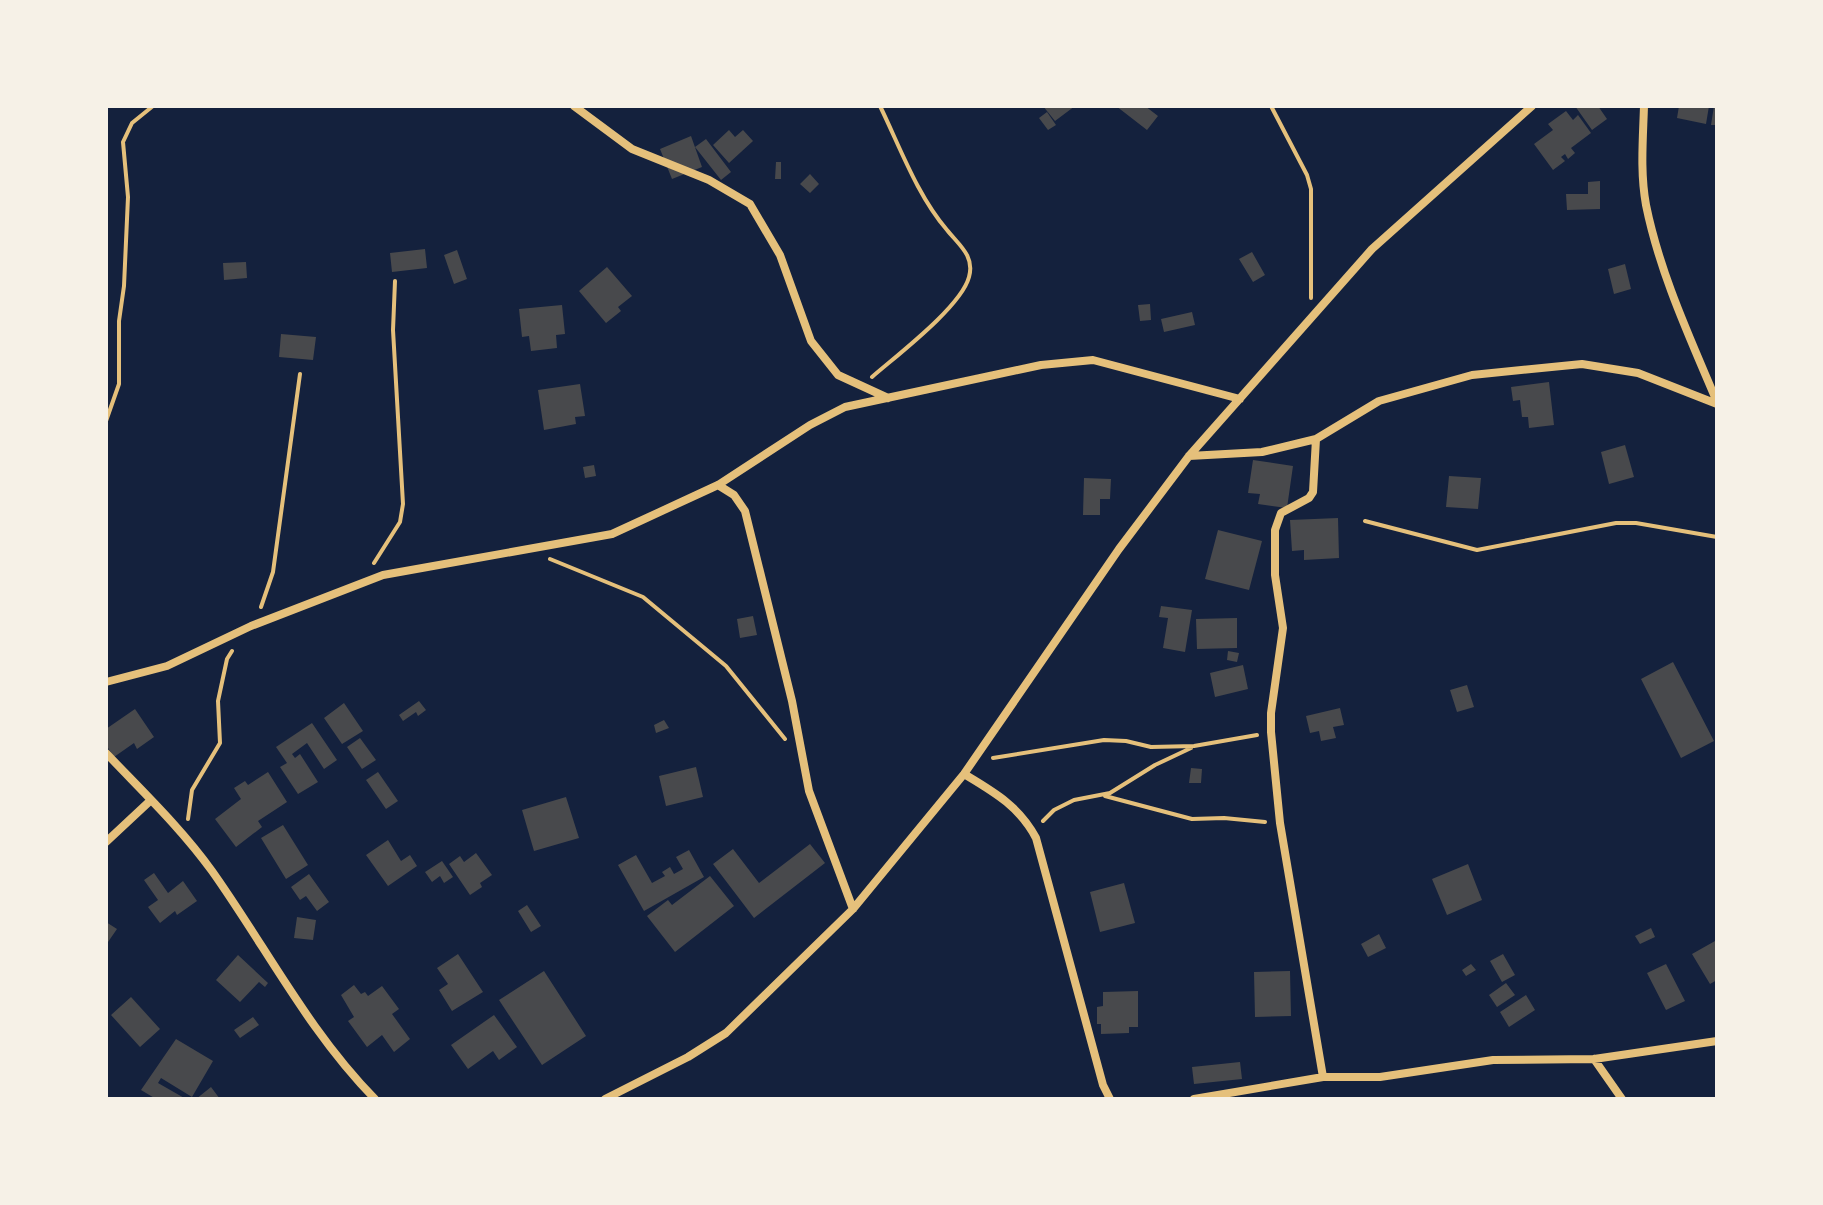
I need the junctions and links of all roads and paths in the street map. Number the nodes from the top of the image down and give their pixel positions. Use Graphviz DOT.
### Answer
graph roads {
  1 [pos="153,106"];
  2 [pos="574,106"];
  3 [pos="880,106"];
  4 [pos="1271,106"];
  5 [pos="1532,106"];
  6 [pos="1644,106"];
  7 [pos="395,281"];
  8 [pos="1312,320"];
  9 [pos="862,386"];
  10 [pos="889,398"];
  11 [pos="1240,399"];
  12 [pos="1717,403"];
  13 [pos="106,421"];
  14 [pos="1316,439"];
  15 [pos="1189,456"];
  16 [pos="718,485"];
  17 [pos="1365,521"];
  18 [pos="1717,537"];
  19 [pos="530,550"];
  20 [pos="363,582"];
  21 [pos="106,682"];
  22 [pos="1271,732"];
  23 [pos="1194,746"];
  24 [pos="801,749"];
  25 [pos="106,753"];
  26 [pos="973,761"];
  27 [pos="964,774"];
  28 [pos="1103,795"];
  29 [pos="151,800"];
  30 [pos="1280,823"];
  31 [pos="1036,838"];
  32 [pos="106,842"];
  33 [pos="853,909"];
  34 [pos="1717,1041"];
  35 [pos="1594,1059"];
  36 [pos="1323,1077"];
  37 [pos="375,1099"];
  38 [pos="605,1099"];
  39 [pos="1110,1099"];
  40 [pos="1194,1099"];
  41 [pos="1622,1099"];
  1 -- 13 [label="path"];
  2 -- 9 [label="street"];
  3 -- 9 [label="path"];
  4 -- 8 [label="path"];
  5 -- 8 [label="street"];
  6 -- 12 [label="street"];
  7 -- 20 [label="path"];
  8 -- 11 [label="street"];
  9 -- 10 [label="street"];
  10 -- 11 [label="street"];
  10 -- 16 [label="street"];
  11 -- 15 [label="street"];
  12 -- 14 [label="street"];
  14 -- 15 [label="street"];
  14 -- 22 [label="street"];
  15 -- 26 [label="street"];
  16 -- 19 [label="street"];
  16 -- 24 [label="street"];
  17 -- 18 [label="path"];
  19 -- 20 [label="street"];
  19 -- 24 [label="path"];
  20 -- 21 [label="street"];
  22 -- 23 [label="path"];
  22 -- 30 [label="street"];
  23 -- 26 [label="path"];
  23 -- 28 [label="path"];
  24 -- 33 [label="street"];
  25 -- 29 [label="street"];
  26 -- 27 [label="street"];
  27 -- 31 [label="street"];
  27 -- 33 [label="street"];
  28 -- 30 [label="path"];
  28 -- 31 [label="path"];
  29 -- 32 [label="street"];
  29 -- 37 [label="street"];
  30 -- 36 [label="street"];
  31 -- 39 [label="street"];
  33 -- 38 [label="street"];
  34 -- 35 [label="street"];
  35 -- 36 [label="street"];
  35 -- 41 [label="street"];
  36 -- 40 [label="street"];
}
